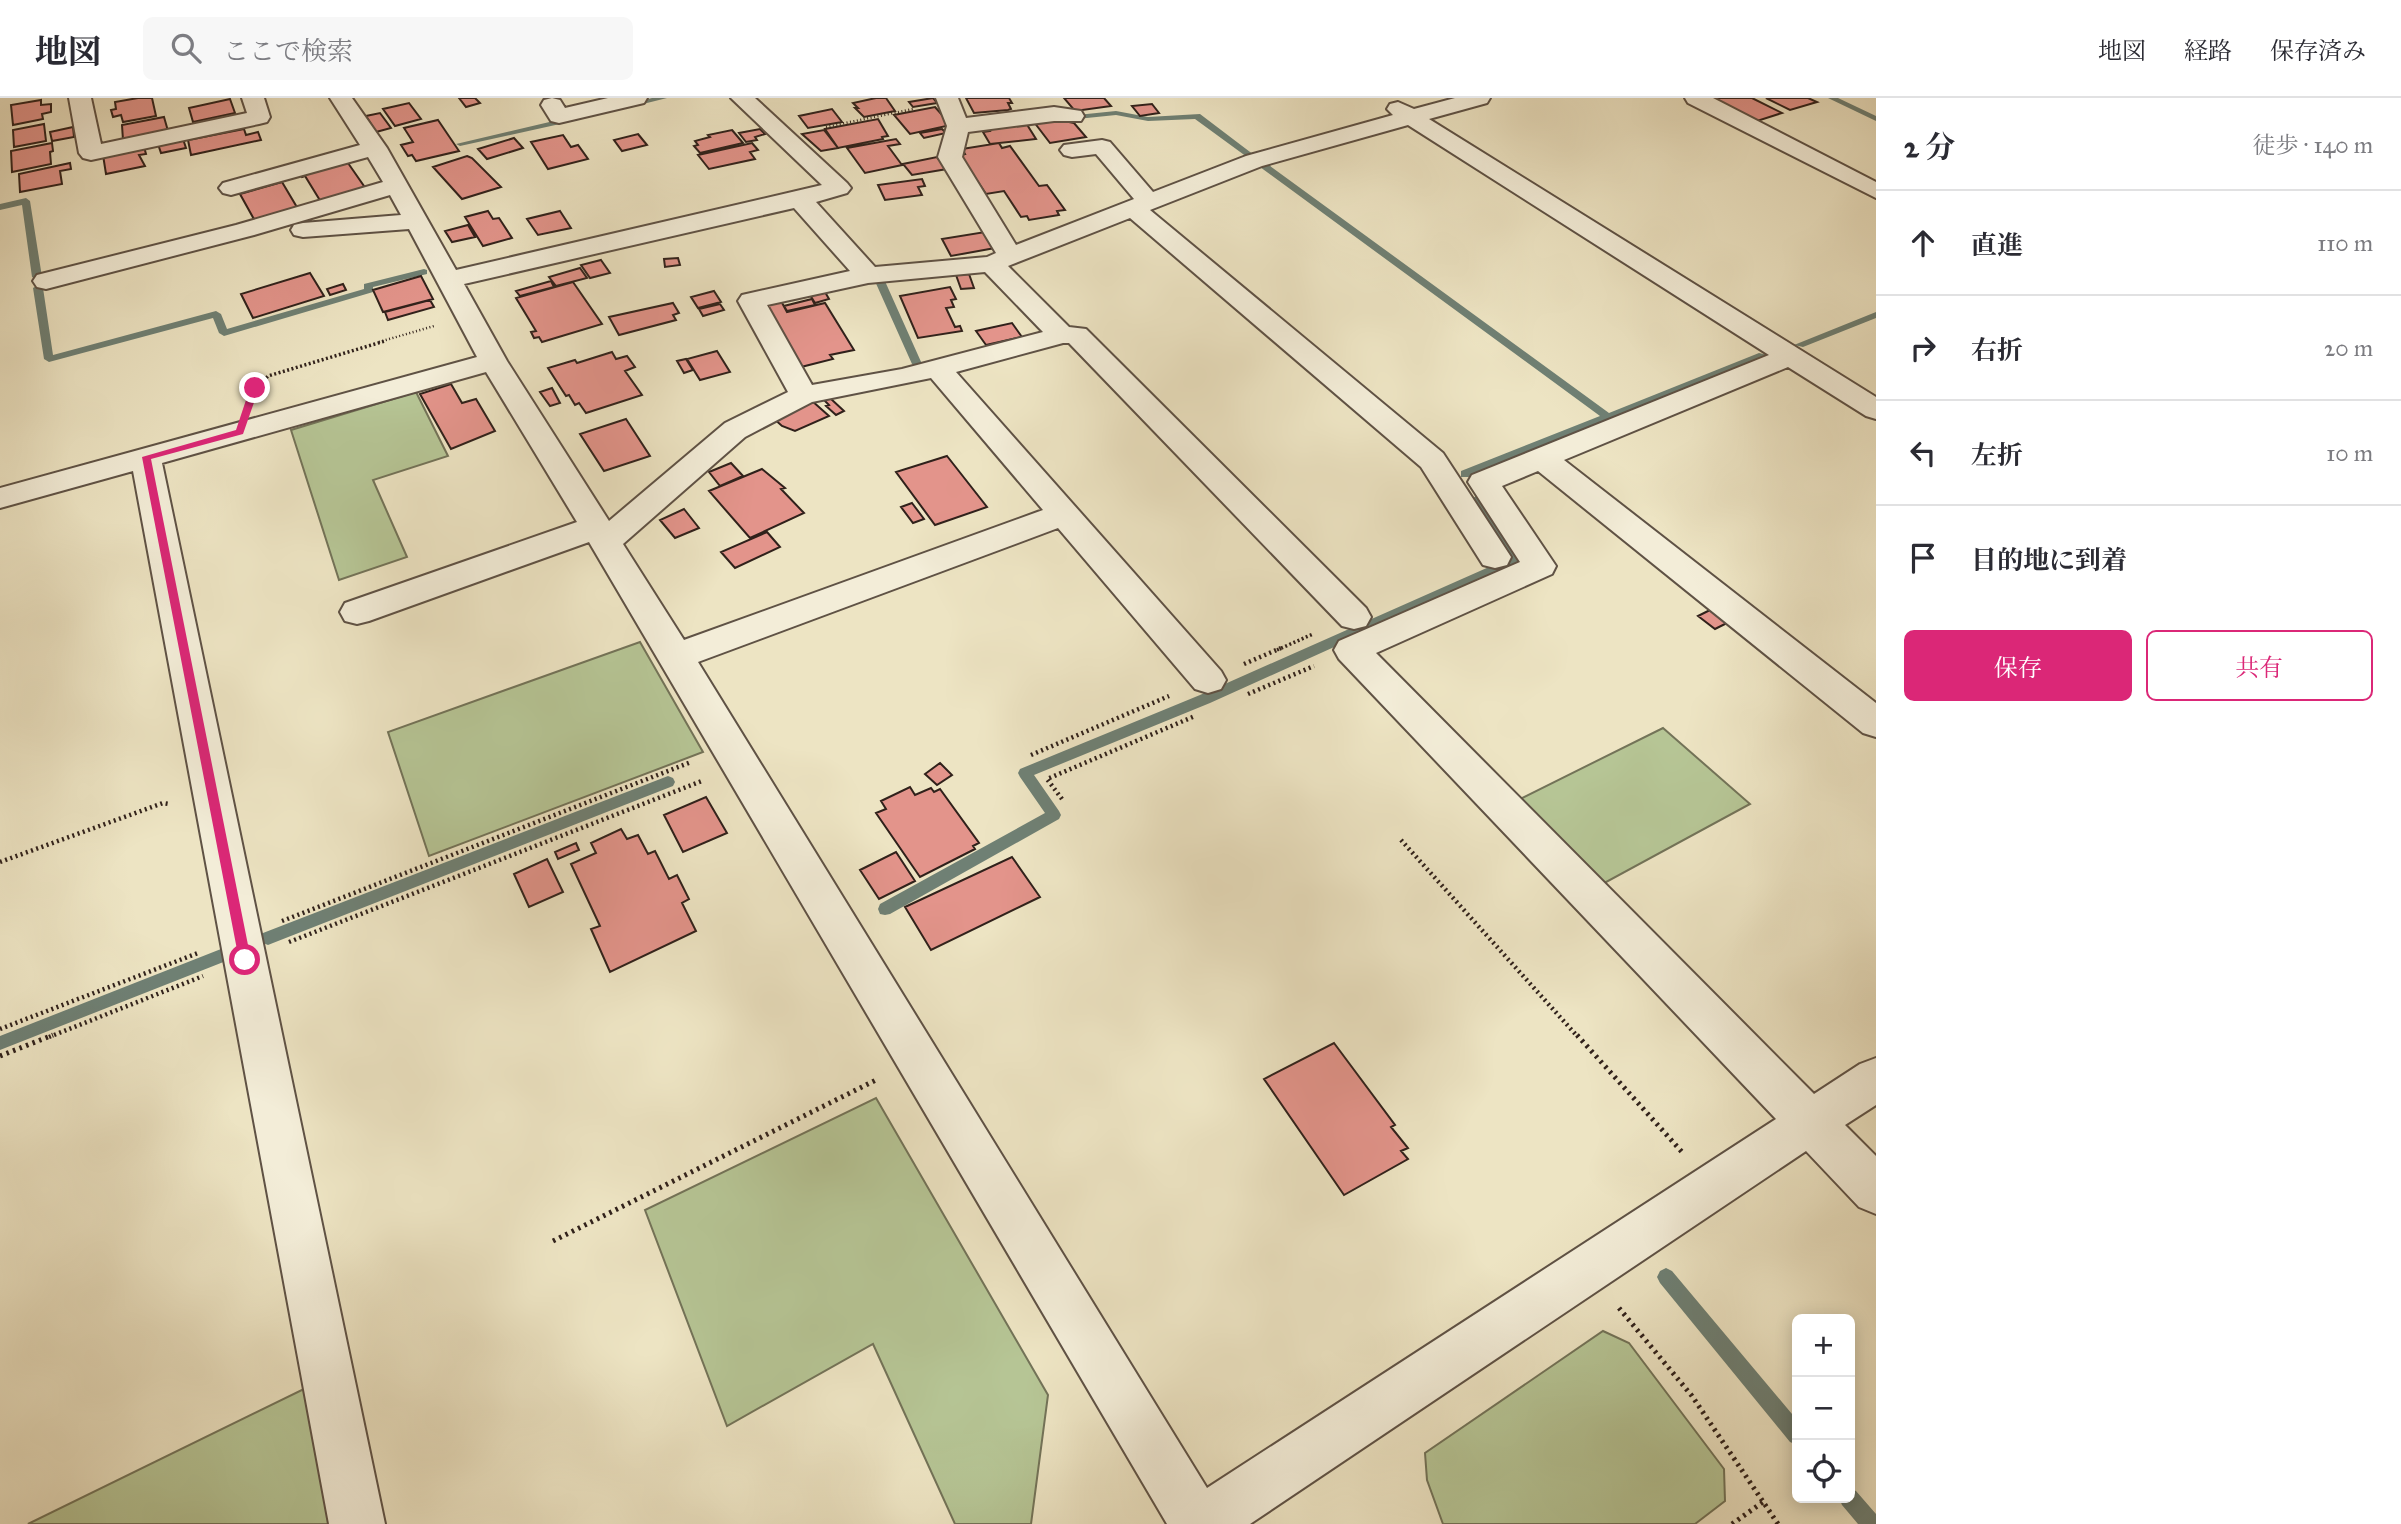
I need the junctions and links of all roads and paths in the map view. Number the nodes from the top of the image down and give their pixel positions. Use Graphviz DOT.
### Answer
graph roads {
  1 [pos="80,98"];
  2 [pos="253,98"];
  3 [pos="341,98"];
  4 [pos="636,98"];
  5 [pos="742,98"];
  6 [pos="1382,98"];
  7 [pos="1479,98"];
  8 [pos="1696,98"];
  9 [pos="947,100"];
  10 [pos="552,104"];
  11 [pos="609,104"];
  12 [pos="1073,116"];
  13 [pos="1410,117"];
  14 [pos="958,126"];
  15 [pos="581,129"];
  16 [pos="783,136"];
  17 [pos="375,148"];
  18 [pos="1072,150"];
  19 [pos="397,186"];
  20 [pos="231,188"];
  21 [pos="1876,191"];
  22 [pos="800,199"];
  23 [pos="1141,205"];
  24 [pos="416,221"];
  25 [pos="246,230"];
  26 [pos="1000,260"];
  27 [pos="867,275"];
  28 [pos="46,281"];
  29 [pos="447,281"];
  30 [pos="468,316"];
  31 [pos="1062,335"];
  32 [pos="1790,356"];
  33 [pos="493,361"];
  34 [pos="937,368"];
  35 [pos="804,395"];
  36 [pos="1876,410"];
  37 [pos="240,432"];
  38 [pos="146,457"];
  39 [pos="1542,458"];
  40 [pos="1483,482"];
  41 [pos="1446,483"];
  42 [pos="0,498"];
  43 [pos="1063,514"];
  44 [pos="601,535"];
  45 [pos="1495,557"];
  46 [pos="357,612"];
  47 [pos="1353,633"];
  48 [pos="676,656"];
  49 [pos="1208,680"];
  50 [pos="1237,698"];
  51 [pos="1199,715"];
  52 [pos="1876,723"];
  53 [pos="1031,755"];
  54 [pos="736,757"];
  55 [pos="1062,799"];
  56 [pos="215,808"];
  57 [pos="1401,840"];
  58 [pos="0,862"];
  59 [pos="243,948"];
  60 [pos="0,1029"];
  61 [pos="0,1056"];
  62 [pos="918,1060"];
  63 [pos="1876,1079"];
  64 [pos="1810,1122"];
  65 [pos="1713,1187"];
  66 [pos="1876,1190"];
  67 [pos="553,1241"];
  68 [pos="1588,1270"];
  69 [pos="1763,1502"];
  70 [pos="357,1524"];
  71 [pos="1200,1524"];
  72 [pos="1732,1524"];
  73 [pos="1778,1524"];
  1 -- 2 [label="street"];
  3 -- 17 [label="street"];
  4 -- 11 [label="street"];
  5 -- 16 [label="street"];
  6 -- 13 [label="street"];
  7 -- 13 [label="street"];
  8 -- 21 [label="street"];
  9 -- 14 [label="street"];
  9 -- 16 [label="path"];
  10 -- 11 [label="street"];
  11 -- 15 [label="street"];
  12 -- 14 [label="street"];
  13 -- 23 [label="street"];
  13 -- 32 [label="street"];
  14 -- 26 [label="street"];
  16 -- 22 [label="street"];
  17 -- 19 [label="street"];
  17 -- 20 [label="street"];
  18 -- 23 [label="street"];
  19 -- 24 [label="street"];
  19 -- 25 [label="street"];
  22 -- 27 [label="street"];
  22 -- 29 [label="street"];
  23 -- 26 [label="street"];
  23 -- 41 [label="street"];
  24 -- 25 [label="street"];
  24 -- 29 [label="street"];
  25 -- 28 [label="street"];
  26 -- 27 [label="street"];
  26 -- 31 [label="street"];
  27 -- 35 [label="street"];
  29 -- 30 [label="street"];
  30 -- 33 [label="street"];
  30 -- 37 [label="path"];
  31 -- 34 [label="street"];
  31 -- 47 [label="street"];
  32 -- 36 [label="street"];
  32 -- 39 [label="street"];
  33 -- 37 [label="street"];
  33 -- 44 [label="street"];
  34 -- 35 [label="street"];
  34 -- 43 [label="street"];
  35 -- 44 [label="street"];
  37 -- 38 [label="street"];
  38 -- 42 [label="street"];
  38 -- 56 [label="street"];
  39 -- 40 [label="street"];
  39 -- 52 [label="street"];
  40 -- 41 [label="street"];
  40 -- 47 [label="street"];
  41 -- 45 [label="street"];
  43 -- 48 [label="street"];
  43 -- 49 [label="street"];
  44 -- 46 [label="street"];
  44 -- 48 [label="street"];
  47 -- 49 [label="path"];
  47 -- 50 [label="path"];
  47 -- 64 [label="street"];
  48 -- 54 [label="street"];
  49 -- 53 [label="path"];
  51 -- 55 [label="path"];
  54 -- 59 [label="path"];
  54 -- 59 [label="path"];
  54 -- 62 [label="street"];
  56 -- 58 [label="path"];
  56 -- 59 [label="street"];
  57 -- 65 [label="path"];
  59 -- 60 [label="path"];
  59 -- 61 [label="path"];
  59 -- 70 [label="street"];
  62 -- 67 [label="path"];
  62 -- 71 [label="street"];
  63 -- 64 [label="street"];
  64 -- 65 [label="street"];
  64 -- 66 [label="street"];
  65 -- 68 [label="street"];
  68 -- 69 [label="path"];
  68 -- 71 [label="street"];
  69 -- 72 [label="path"];
  69 -- 73 [label="path"];
}
